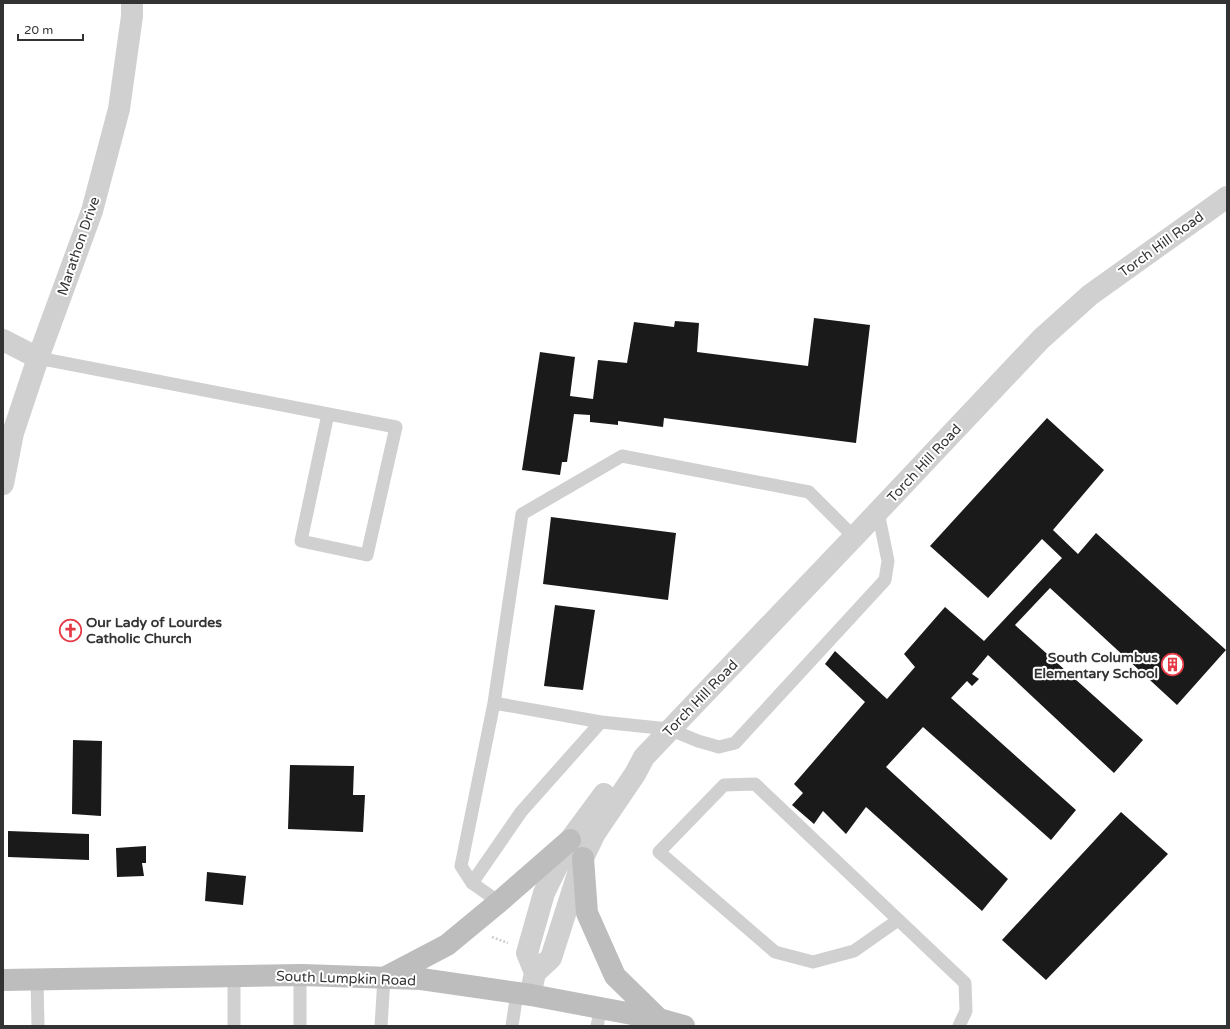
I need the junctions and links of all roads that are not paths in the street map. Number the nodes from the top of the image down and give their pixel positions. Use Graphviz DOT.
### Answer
graph roads {
  1 [pos="132,3"];
  2 [pos="1227,197"];
  3 [pos="3,340"];
  4 [pos="38,358"];
  5 [pos="328,414"];
  6 [pos="3,484"];
  7 [pos="878,512"];
  8 [pos="854,537"];
  9 [pos="494,704"];
  10 [pos="601,722"];
  11 [pos="669,729"];
  12 [pos="644,757"];
  13 [pos="570,840"];
  14 [pos="583,858"];
  15 [pos="472,883"];
  16 [pos="499,902"];
  17 [pos="898,920"];
  18 [pos="535,973"];
  19 [pos="300,975"];
  20 [pos="234,976"];
  21 [pos="384,978"];
  22 [pos="37,979"];
  23 [pos="3,980"];
  24 [pos="524,994"];
  25 [pos="599,1017"];
  26 [pos="659,1019"];
  27 [pos="38,1026"];
  28 [pos="234,1026"];
  29 [pos="300,1026"];
  30 [pos="381,1026"];
  31 [pos="512,1026"];
  32 [pos="684,1026"];
  33 [pos="959,1026"];
  1 -- 4 [label="street, Marathon Drive"];
  2 -- 7 [label="street, Torch Hill Road"];
  3 -- 4 [label="street"];
  4 -- 5 [label="lane"];
  4 -- 6 [label="street, Marathon Drive"];
  5 -- 5 [label="lane"];
  7 -- 8 [label="street, Torch Hill Road"];
  7 -- 11 [label="lane"];
  8 -- 9 [label="lane"];
  8 -- 11 [label="street, Torch Hill Road"];
  9 -- 10 [label="lane"];
  9 -- 15 [label="lane"];
  10 -- 11 [label="lane"];
  10 -- 15 [label="lane"];
  11 -- 12 [label="street, Torch Hill Road"];
  12 -- 13 [label="street, Torch Hill Road"];
  12 -- 14 [label="street, Torch Hill Road"];
  13 -- 16 [label="main road"];
  13 -- 18 [label="street, Torch Hill Road"];
  14 -- 18 [label="street, Torch Hill Road"];
  14 -- 26 [label="main road"];
  15 -- 16 [label="lane"];
  16 -- 21 [label="main road"];
  17 -- 17 [label="lane"];
  17 -- 33 [label="lane"];
  18 -- 24 [label="street"];
  19 -- 20 [label="main road, South Lumpkin Road"];
  19 -- 21 [label="main road, South Lumpkin Road"];
  19 -- 29 [label="lane"];
  20 -- 22 [label="main road, South Lumpkin Road"];
  20 -- 28 [label="lane"];
  21 -- 24 [label="main road, South Lumpkin Road"];
  21 -- 30 [label="lane"];
  22 -- 23 [label="main road, South Lumpkin Road"];
  22 -- 27 [label="lane"];
  24 -- 25 [label="main road, South Lumpkin Road"];
  24 -- 31 [label="lane"];
  25 -- 26 [label="main road, South Lumpkin Road"];
  26 -- 32 [label="main road, South Lumpkin Road"];
}
